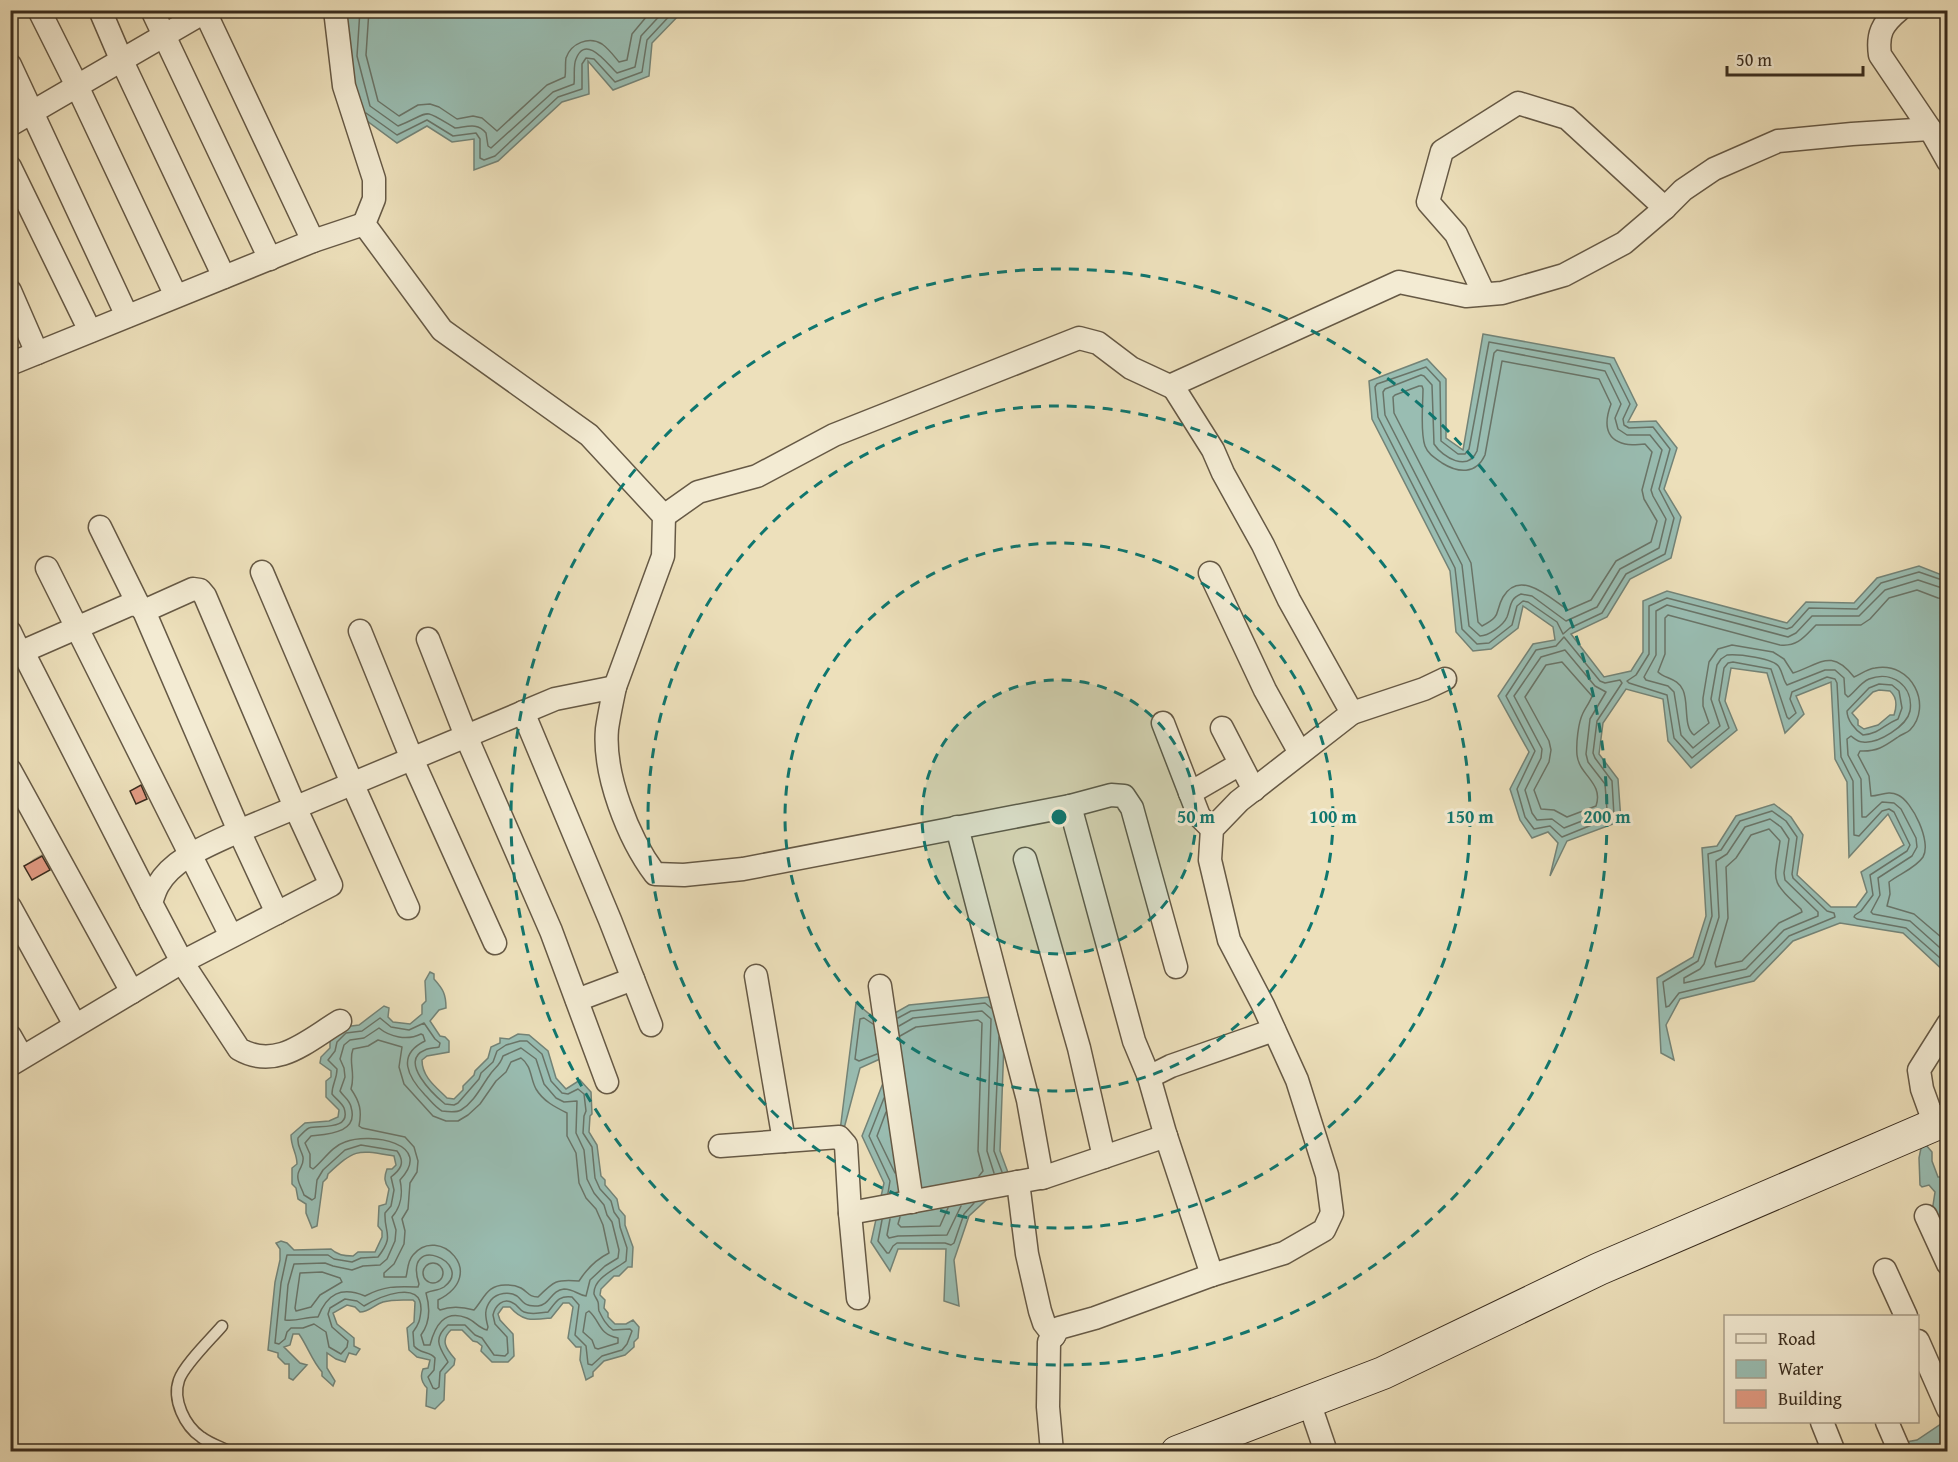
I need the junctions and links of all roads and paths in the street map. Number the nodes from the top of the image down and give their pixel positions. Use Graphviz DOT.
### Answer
graph roads {
  1 [pos="39,10"];
  2 [pos="100,10"];
  3 [pos="152,10"];
  4 [pos="335,10"];
  5 [pos="1899,10"];
  6 [pos="207,11"];
  7 [pos="164,35"];
  8 [pos="121,59"];
  9 [pos="10,64"];
  10 [pos="77,86"];
  11 [pos="33,111"];
  12 [pos="10,125"];
  13 [pos="1930,129"];
  14 [pos="1947,161"];
  15 [pos="10,167"];
  16 [pos="1665,208"];
  17 [pos="364,224"];
  18 [pos="313,241"];
  19 [pos="270,259"];
  20 [pos="224,278"];
  21 [pos="10,291"];
  22 [pos="1484,294"];
  23 [pos="176,297"];
  24 [pos="127,316"];
  25 [pos="90,331"];
  26 [pos="37,353"];
  27 [pos="10,364"];
  28 [pos="1174,388"];
  29 [pos="664,516"];
  30 [pos="100,527"];
  31 [pos="47,568"];
  32 [pos="262,572"];
  33 [pos="1210,573"];
  34 [pos="141,607"];
  35 [pos="77,628"];
  36 [pos="360,631"];
  37 [pos="10,632"];
  38 [pos="428,639"];
  39 [pos="18,654"];
  40 [pos="1445,679"];
  41 [pos="615,687"];
  42 [pos="523,712"];
  43 [pos="1352,713"];
  44 [pos="1163,723"];
  45 [pos="1222,728"];
  46 [pos="466,736"];
  47 [pos="1300,753"];
  48 [pos="412,759"];
  49 [pos="1240,764"];
  50 [pos="10,770"];
  51 [pos="352,783"];
  52 [pos="1254,790"];
  53 [pos="1190,793"];
  54 [pos="1070,806"];
  55 [pos="295,807"];
  56 [pos="957,827"];
  57 [pos="1212,830"];
  58 [pos="239,831"];
  59 [pos="191,854"];
  60 [pos="1025,859"];
  61 [pos="152,903"];
  62 [pos="10,907"];
  63 [pos="408,908"];
  64 [pos="277,913"];
  65 [pos="231,936"];
  66 [pos="495,943"];
  67 [pos="182,962"];
  68 [pos="1176,967"];
  69 [pos="756,976"];
  70 [pos="633,979"];
  71 [pos="880,986"];
  72 [pos="132,992"];
  73 [pos="577,1000"];
  74 [pos="340,1021"];
  75 [pos="1947,1024"];
  76 [pos="75,1025"];
  77 [pos="651,1025"];
  78 [pos="1274,1030"];
  79 [pos="10,1036"];
  80 [pos="16,1061"];
  81 [pos="1149,1077"];
  82 [pos="607,1082"];
  83 [pos="1941,1122"];
  84 [pos="1166,1136"];
  85 [pos="784,1141"];
  86 [pos="720,1146"];
  87 [pos="1104,1157"];
  88 [pos="1042,1178"];
  89 [pos="1018,1182"];
  90 [pos="912,1202"];
  91 [pos="850,1213"];
  92 [pos="1926,1216"];
  93 [pos="1947,1264"];
  94 [pos="1885,1270"];
  95 [pos="1212,1275"];
  96 [pos="858,1298"];
  97 [pos="1905,1315"];
  98 [pos="222,1326"];
  99 [pos="1054,1336"];
  100 [pos="1919,1346"];
  101 [pos="1309,1402"];
  102 [pos="1947,1409"];
  103 [pos="1822,1423"];
  104 [pos="1887,1423"];
  105 [pos="1188,1450"];
  106 [pos="231,1452"];
  107 [pos="1052,1452"];
  108 [pos="1326,1452"];
  109 [pos="1834,1452"];
  110 [pos="1900,1452"];
  1 -- 10 [label="street"];
  2 -- 8 [label="street"];
  3 -- 7 [label="street"];
  4 -- 17 [label="street"];
  5 -- 13 [label="street"];
  6 -- 7 [label="street"];
  6 -- 18 [label="street"];
  7 -- 8 [label="street"];
  7 -- 19 [label="street"];
  8 -- 10 [label="street"];
  8 -- 20 [label="street"];
  9 -- 11 [label="street"];
  10 -- 11 [label="street"];
  10 -- 23 [label="street"];
  11 -- 12 [label="street"];
  11 -- 24 [label="street"];
  13 -- 14 [label="street"];
  13 -- 16 [label="street"];
  15 -- 25 [label="street"];
  16 -- 22 [label="street"];
  16 -- 22 [label="street"];
  17 -- 18 [label="street"];
  17 -- 29 [label="street"];
  18 -- 19 [label="street"];
  19 -- 20 [label="street"];
  20 -- 23 [label="street"];
  21 -- 26 [label="street"];
  22 -- 28 [label="street"];
  23 -- 24 [label="street"];
  24 -- 25 [label="street"];
  25 -- 26 [label="street"];
  26 -- 27 [label="street"];
  28 -- 29 [label="street"];
  28 -- 43 [label="street"];
  29 -- 41 [label="street"];
  30 -- 34 [label="street"];
  31 -- 35 [label="street"];
  32 -- 51 [label="street"];
  33 -- 47 [label="street"];
  34 -- 35 [label="street"];
  34 -- 55 [label="street"];
  34 -- 58 [label="street"];
  35 -- 39 [label="street"];
  35 -- 59 [label="street"];
  36 -- 48 [label="street"];
  37 -- 39 [label="street"];
  38 -- 46 [label="street"];
  39 -- 61 [label="street"];
  40 -- 43 [label="street"];
  41 -- 42 [label="street"];
  41 -- 56 [label="street"];
  42 -- 46 [label="street"];
  42 -- 70 [label="street"];
  43 -- 47 [label="street"];
  44 -- 53 [label="street"];
  45 -- 49 [label="street"];
  46 -- 48 [label="street"];
  46 -- 73 [label="street"];
  47 -- 52 [label="street"];
  48 -- 51 [label="street"];
  48 -- 66 [label="street"];
  49 -- 52 [label="street"];
  49 -- 53 [label="street"];
  50 -- 72 [label="street"];
  51 -- 55 [label="street"];
  51 -- 63 [label="street"];
  52 -- 57 [label="street"];
  53 -- 57 [label="street"];
  54 -- 56 [label="street"];
  54 -- 68 [label="street"];
  54 -- 81 [label="street"];
  55 -- 58 [label="street"];
  55 -- 64 [label="street"];
  56 -- 88 [label="street"];
  57 -- 78 [label="street"];
  58 -- 59 [label="street"];
  58 -- 64 [label="street"];
  59 -- 61 [label="street"];
  59 -- 65 [label="street"];
  60 -- 87 [label="street"];
  61 -- 67 [label="street"];
  62 -- 76 [label="street"];
  64 -- 65 [label="street"];
  65 -- 67 [label="street"];
  67 -- 72 [label="street"];
  67 -- 74 [label="street"];
  69 -- 85 [label="street"];
  70 -- 73 [label="street"];
  70 -- 77 [label="street"];
  71 -- 90 [label="street"];
  72 -- 76 [label="street"];
  73 -- 82 [label="street"];
  75 -- 83 [label="street"];
  76 -- 80 [label="street"];
  78 -- 81 [label="street"];
  78 -- 95 [label="street"];
  79 -- 80 [label="street"];
  81 -- 84 [label="street"];
  83 -- 101 [label="street"];
  84 -- 87 [label="street"];
  84 -- 95 [label="street"];
  85 -- 86 [label="street"];
  85 -- 91 [label="street"];
  87 -- 88 [label="street"];
  88 -- 89 [label="street"];
  89 -- 90 [label="street"];
  89 -- 99 [label="street"];
  90 -- 91 [label="street"];
  91 -- 96 [label="street"];
  92 -- 93 [label="street"];
  94 -- 97 [label="street"];
  95 -- 99 [label="street"];
  98 -- 106 [label="lane"];
  99 -- 107 [label="street"];
  100 -- 102 [label="street"];
  101 -- 105 [label="street"];
  101 -- 108 [label="street"];
  103 -- 109 [label="street"];
  104 -- 110 [label="street"];
}
